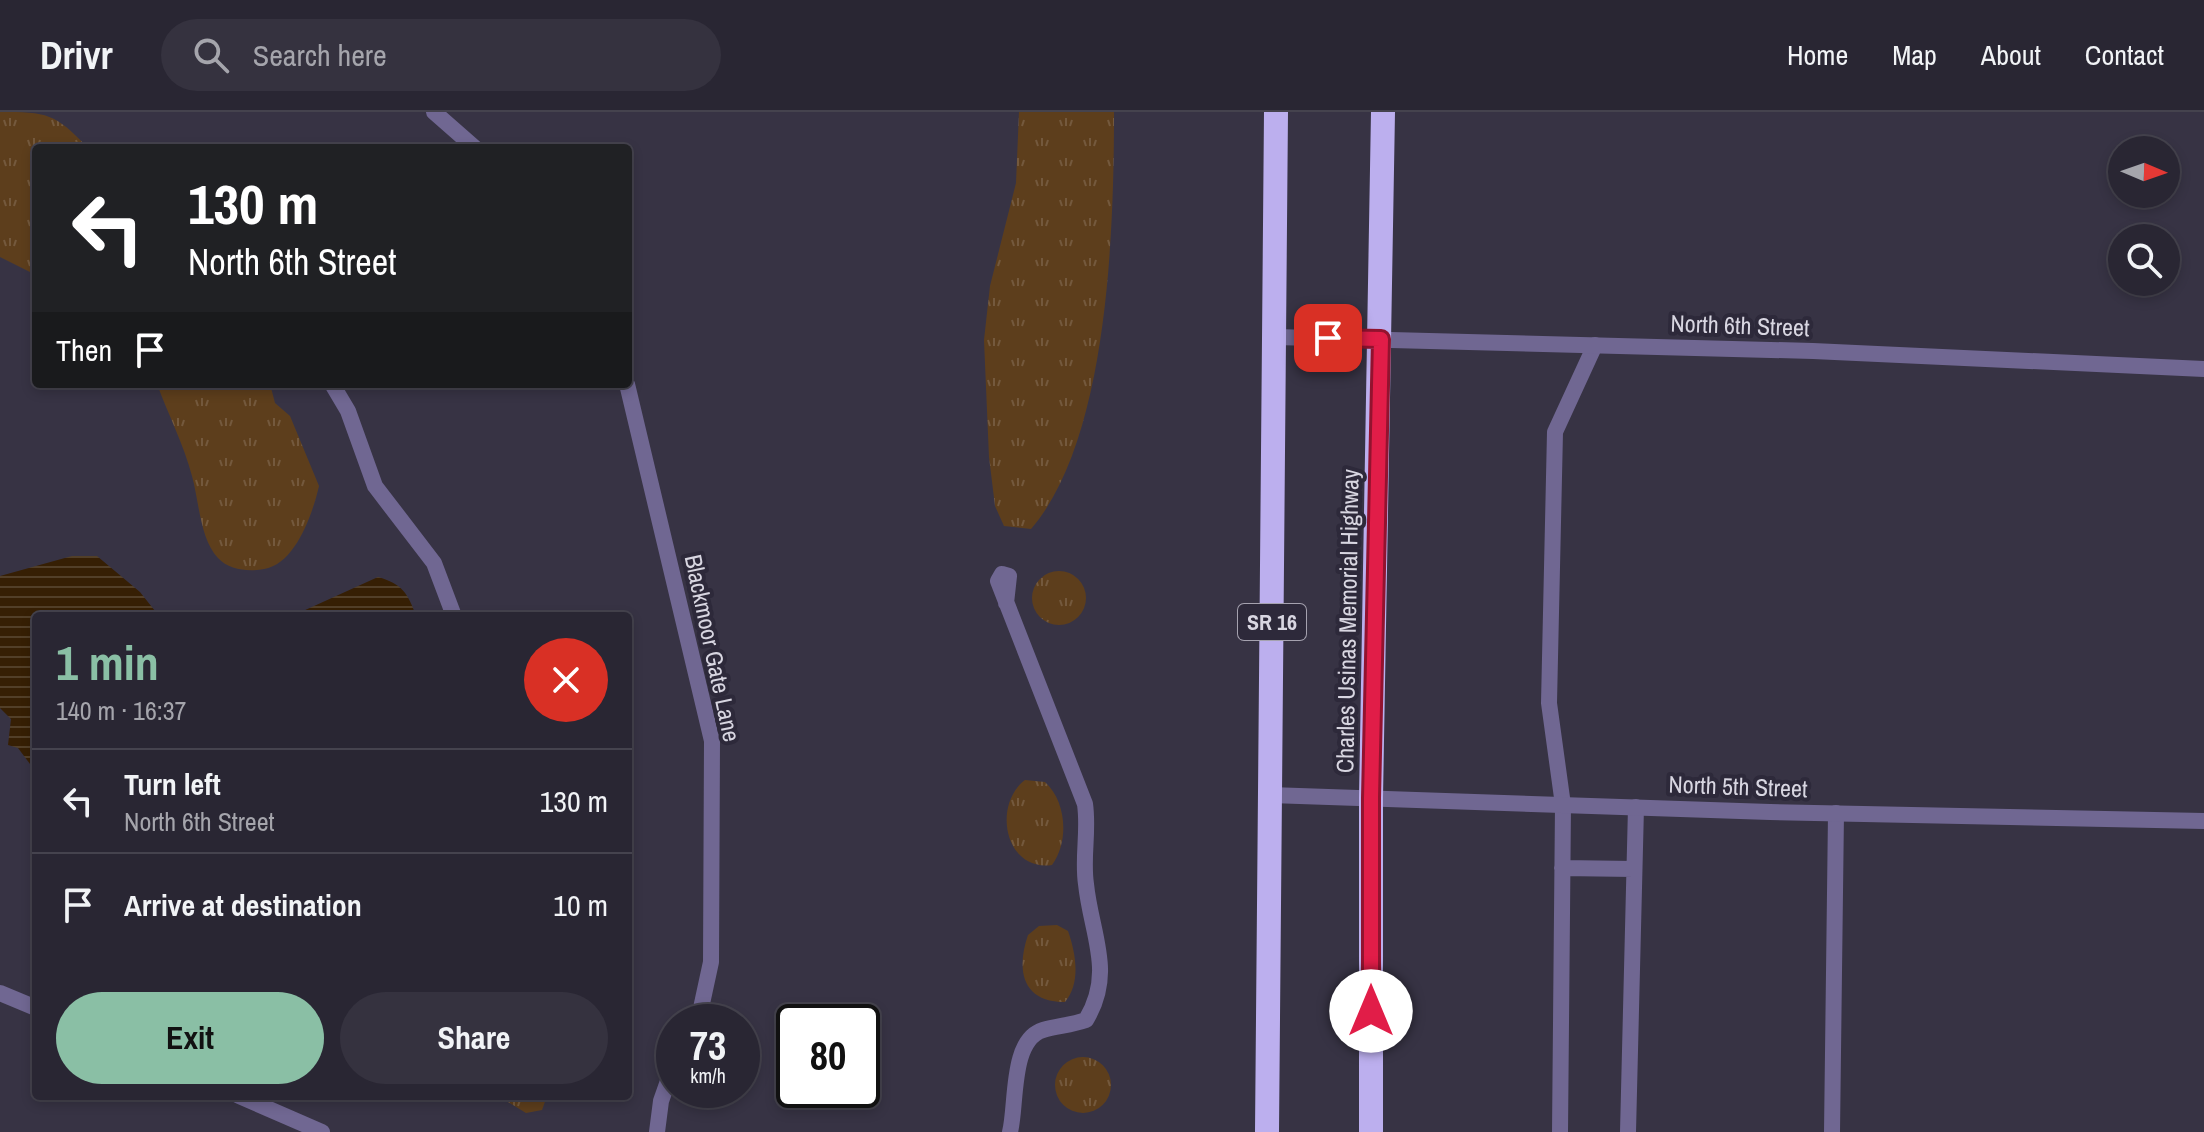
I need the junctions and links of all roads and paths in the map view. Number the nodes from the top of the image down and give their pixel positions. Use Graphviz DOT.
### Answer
graph roads {
  1 [pos="434,112"];
  2 [pos="1276,112"];
  3 [pos="1383,112"];
  4 [pos="470,144"];
  5 [pos="1275,337"];
  6 [pos="1381,339"];
  7 [pos="1595,345"];
  8 [pos="2204,369"];
  9 [pos="334,388"];
  10 [pos="628,388"];
  11 [pos="1006,603"];
  12 [pos="452,612"];
  13 [pos="1270,795"];
  14 [pos="1371,798"];
  15 [pos="1563,805"];
  16 [pos="1636,807"];
  17 [pos="1836,813"];
  18 [pos="2204,821"];
  19 [pos="1562,868"];
  20 [pos="1634,869"];
  21 [pos="0,993"];
  22 [pos="702,1004"];
  23 [pos="32,1006"];
  24 [pos="248,1100"];
  25 [pos="661,1108"];
  26 [pos="322,1132"];
  27 [pos="659,1132"];
  28 [pos="1010,1132"];
  29 [pos="1267,1132"];
  30 [pos="1371,1132"];
  31 [pos="1560,1132"];
  32 [pos="1628,1132"];
  33 [pos="1832,1132"];
  1 -- 4 [label="street"];
  2 -- 5 [label="highway, SR 16"];
  3 -- 6 [label="highway, Charles Usinas Memorial Highway"];
  5 -- 6 [label="street, North 6th Street"];
  5 -- 13 [label="highway, SR 16"];
  6 -- 7 [label="street, North 6th Street"];
  6 -- 14 [label="highway, Charles Usinas Memorial Highway"];
  7 -- 8 [label="street, North 6th Street"];
  7 -- 15 [label="street"];
  9 -- 12 [label="street"];
  10 -- 22 [label="street, Blackmoor Gate Lane"];
  11 -- 28 [label="street"];
  13 -- 14 [label="street, North 5th Street"];
  13 -- 29 [label="highway, SR 16"];
  14 -- 15 [label="street, North 5th Street"];
  14 -- 30 [label="highway, Charles Usinas Memorial Highway"];
  15 -- 16 [label="street, North 5th Street"];
  15 -- 19 [label="street"];
  16 -- 17 [label="street, North 5th Street"];
  16 -- 20 [label="street"];
  17 -- 18 [label="street, North 5th Street"];
  17 -- 33 [label="street"];
  19 -- 20 [label="street"];
  19 -- 31 [label="street"];
  20 -- 32 [label="street"];
  21 -- 23 [label="street"];
  24 -- 26 [label="street"];
  25 -- 27 [label="street"];
}
